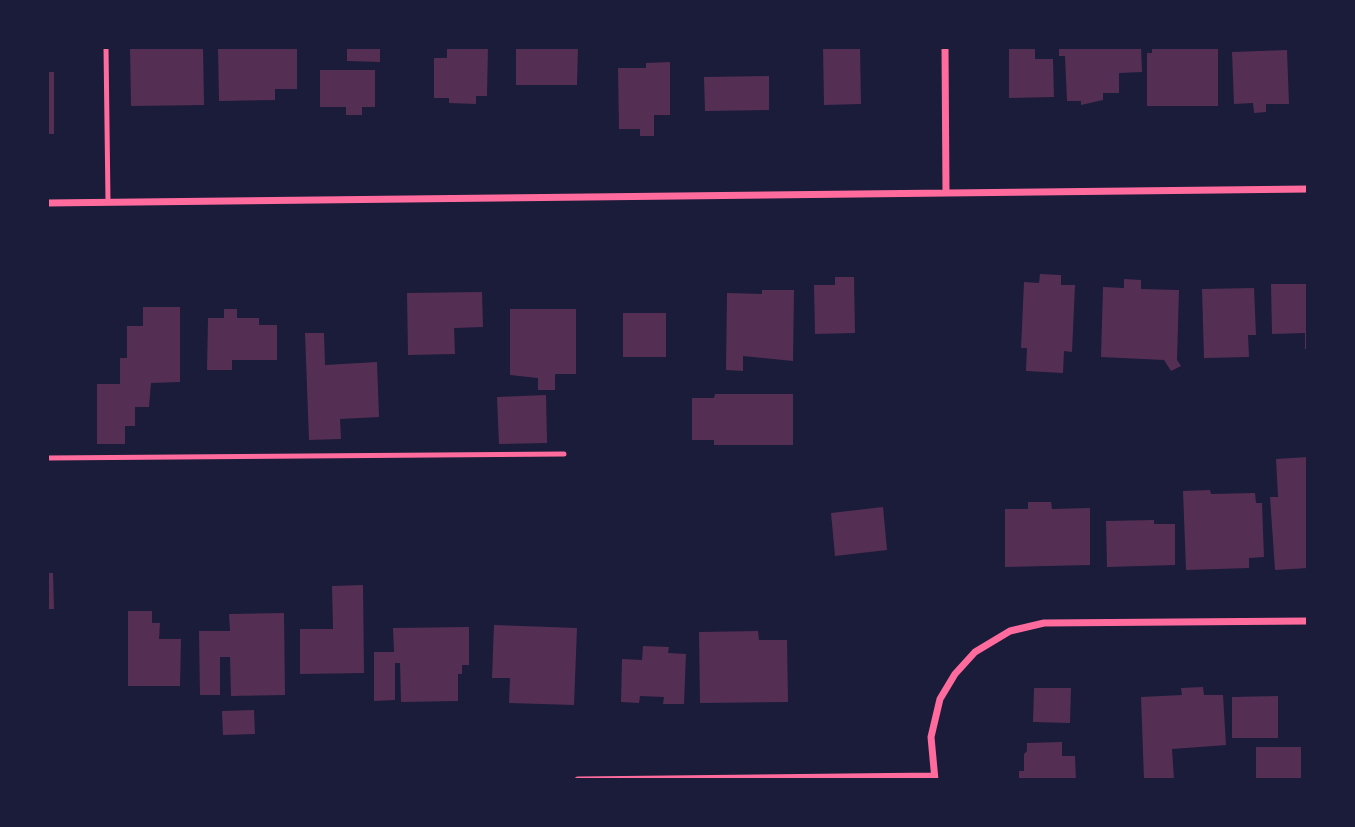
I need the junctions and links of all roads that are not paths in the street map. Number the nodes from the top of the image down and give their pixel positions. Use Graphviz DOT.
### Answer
graph roads {
  1 [pos="106,47"];
  2 [pos="945,47"];
  3 [pos="1308,189"];
  4 [pos="946,193"];
  5 [pos="108,202"];
  6 [pos="47,203"];
  7 [pos="564,454"];
  8 [pos="47,458"];
  9 [pos="1308,621"];
  10 [pos="935,778"];
  11 [pos="578,780"];
  1 -- 5 [label="lane"];
  2 -- 4 [label="street"];
  3 -- 4 [label="street"];
  4 -- 5 [label="street"];
  5 -- 6 [label="street"];
  7 -- 8 [label="lane"];
  9 -- 10 [label="street"];
  10 -- 11 [label="street"];
}
